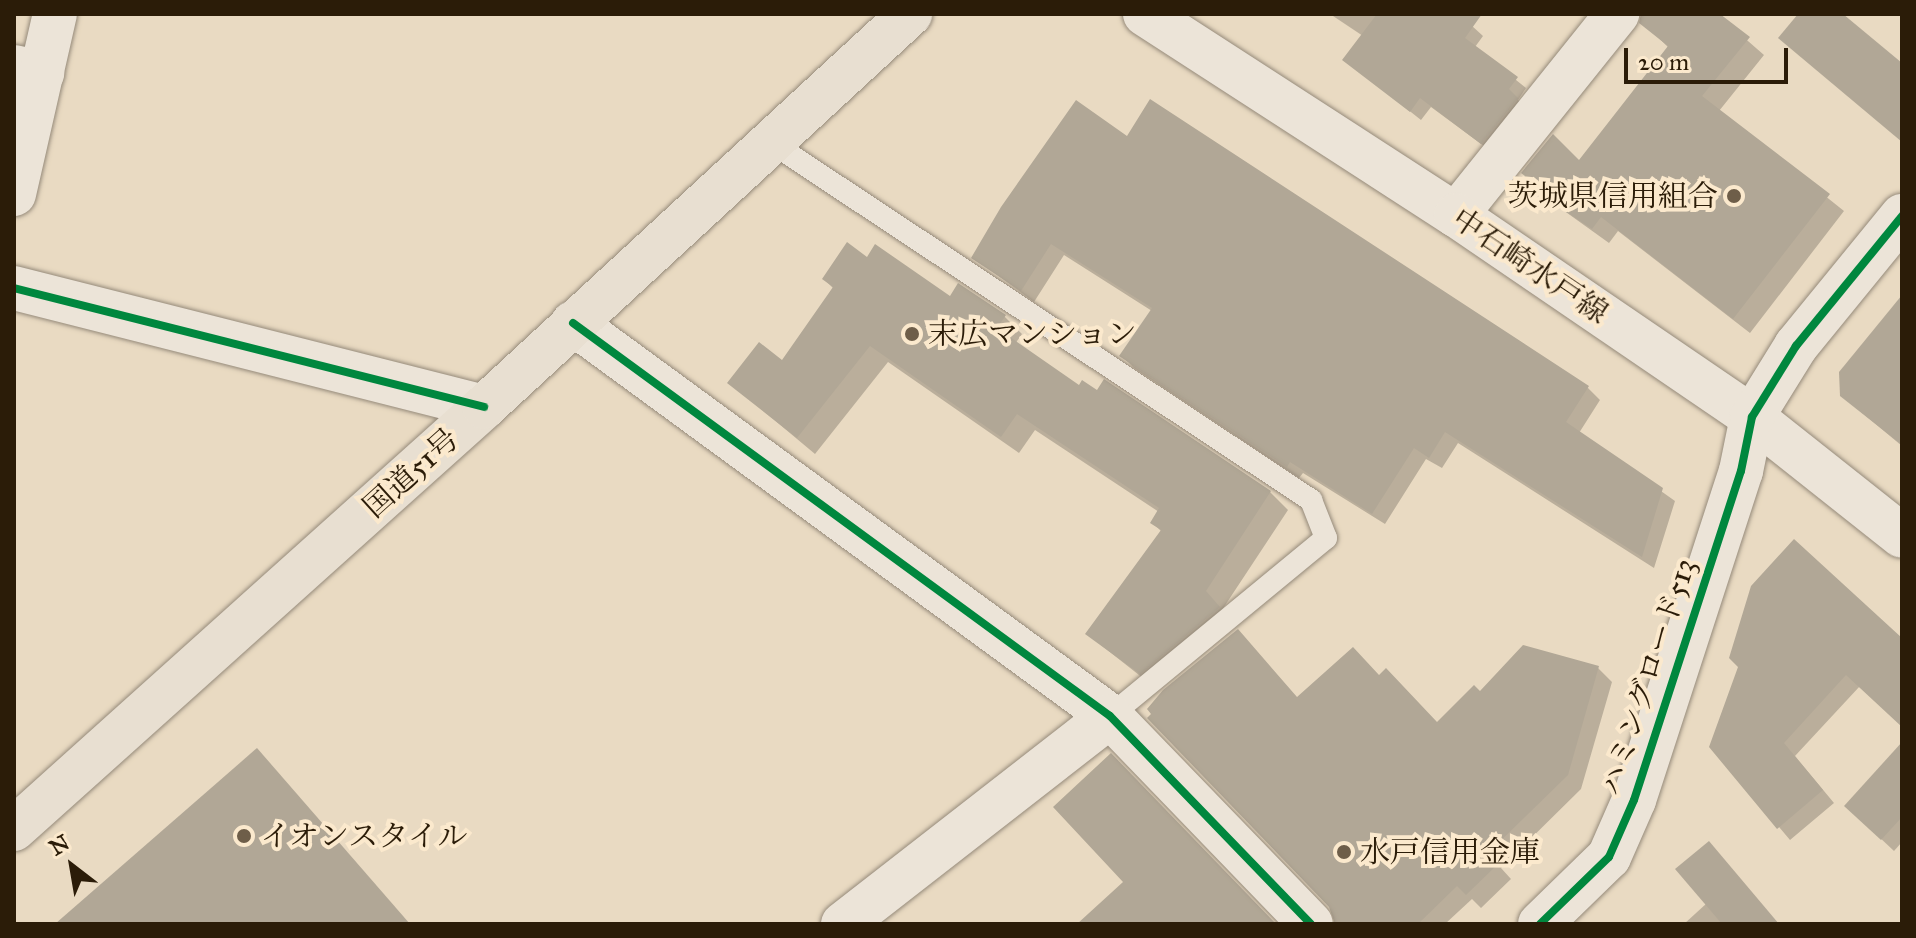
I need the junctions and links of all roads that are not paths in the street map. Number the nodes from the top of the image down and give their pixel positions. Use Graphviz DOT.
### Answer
graph roads {
  1 [pos="55,14"];
  2 [pos="910,14"];
  3 [pos="1145,14"];
  4 [pos="1617,14"];
  5 [pos="28,70"];
  6 [pos="772,143"];
  7 [pos="14,194"];
  8 [pos="1456,215"];
  9 [pos="1902,216"];
  10 [pos="14,288"];
  11 [pos="573,323"];
  12 [pos="484,407"];
  13 [pos="1752,417"];
  14 [pos="1902,536"];
  15 [pos="1110,716"];
  16 [pos="14,829"];
  17 [pos="843,924"];
  18 [pos="1311,924"];
  19 [pos="1540,924"];
  1 -- 5 [label="street"];
  2 -- 6 [label="highway, 国道51号"];
  3 -- 8 [label="street, 中石崎水戸線"];
  4 -- 8 [label="street"];
  5 -- 7 [label="street"];
  6 -- 11 [label="highway, 国道51号"];
  6 -- 15 [label="lane"];
  8 -- 13 [label="street, 中石崎水戸線"];
  9 -- 13 [label="street"];
  10 -- 12 [label="street"];
  11 -- 12 [label="highway, 国道51号"];
  11 -- 15 [label="street"];
  12 -- 16 [label="highway, 国道51号"];
  13 -- 14 [label="street, 中石崎水戸線"];
  13 -- 19 [label="street, ハミングロード513"];
  15 -- 17 [label="street"];
  15 -- 18 [label="street"];
}
